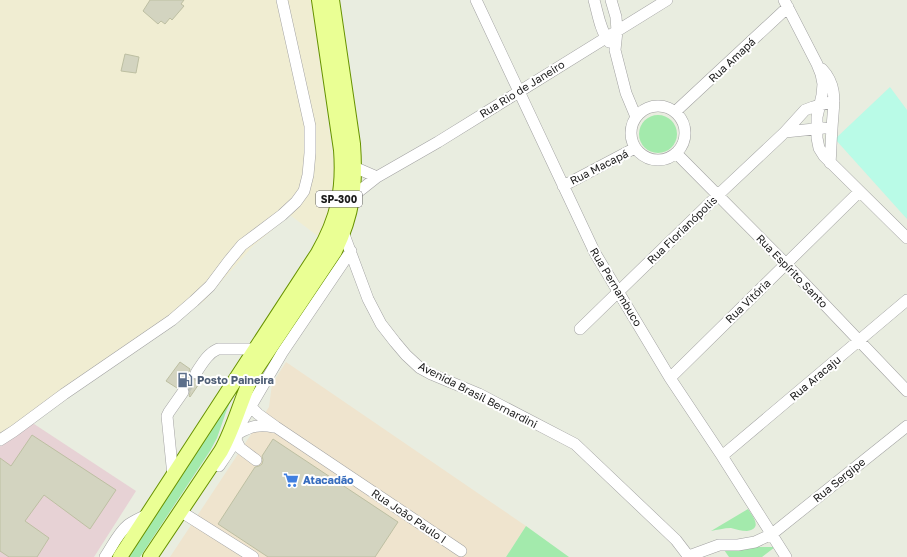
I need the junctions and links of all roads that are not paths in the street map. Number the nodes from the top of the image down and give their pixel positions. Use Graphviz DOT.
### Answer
graph roads {
  1 [pos="282,0"];
  2 [pos="319,0"];
  3 [pos="332,0"];
  4 [pos="476,0"];
  5 [pos="594,0"];
  6 [pos="611,0"];
  7 [pos="667,0"];
  8 [pos="786,4"];
  9 [pos="617,31"];
  10 [pos="606,37"];
  11 [pos="615,50"];
  12 [pos="817,64"];
  13 [pos="519,91"];
  14 [pos="834,101"];
  15 [pos="820,104"];
  16 [pos="675,112"];
  17 [pos="636,117"];
  18 [pos="832,128"];
  19 [pos="817,129"];
  20 [pos="798,131"];
  21 [pos="785,132"];
  22 [pos="635,148"];
  23 [pos="819,148"];
  24 [pos="676,153"];
  25 [pos="830,163"];
  26 [pos="354,167"];
  27 [pos="377,178"];
  28 [pos="563,186"];
  29 [pos="860,192"];
  30 [pos="718,195"];
  31 [pos="353,196"];
  32 [pos="343,232"];
  33 [pos="907,238"];
  34 [pos="351,252"];
  35 [pos="786,264"];
  36 [pos="618,291"];
  37 [pos="907,300"];
  38 [pos="580,328"];
  39 [pos="859,341"];
  40 [pos="256,349"];
  41 [pos="196,373"];
  42 [pos="670,378"];
  43 [pos="907,391"];
  44 [pos="183,392"];
  45 [pos="247,402"];
  46 [pos="907,426"];
  47 [pos="276,427"];
  48 [pos="239,432"];
  49 [pos="0,440"];
  50 [pos="244,452"];
  51 [pos="228,453"];
  52 [pos="722,456"];
  53 [pos="256,460"];
  54 [pos="173,476"];
  55 [pos="203,477"];
  56 [pos="180,511"];
  57 [pos="148,514"];
  58 [pos="772,534"];
  59 [pos="461,551"];
  60 [pos="694,555"];
  61 [pos="105,557"];
  62 [pos="120,557"];
  63 [pos="150,557"];
  64 [pos="253,557"];
  65 [pos="786,557"];
  1 -- 49 [label="street"];
  2 -- 40 [label="main road, SP-300"];
  3 -- 26 [label="main road, SP-300"];
  4 -- 13 [label="street, Rua Pernambuco"];
  5 -- 10 [label="street"];
  6 -- 9 [label="street"];
  7 -- 9 [label="street, Rua Rio de Janeiro"];
  8 -- 12 [label="street"];
  8 -- 16 [label="street, Rua Amapá"];
  9 -- 10 [label="street, Rua Rio de Janeiro"];
  9 -- 11 [label="street"];
  10 -- 11 [label="street"];
  10 -- 13 [label="street, Rua Rio de Janeiro"];
  11 -- 17 [label="street"];
  12 -- 14 [label="street"];
  12 -- 15 [label="street"];
  13 -- 27 [label="street, Rua Rio de Janeiro"];
  13 -- 28 [label="street, Rua Pernambuco"];
  14 -- 15 [label="street, Rua Florianópolis"];
  14 -- 18 [label="street"];
  15 -- 19 [label="street"];
  15 -- 21 [label="street, Rua Florianópolis"];
  16 -- 17 [label="street"];
  16 -- 24 [label="street"];
  17 -- 22 [label="street"];
  18 -- 19 [label="street"];
  18 -- 25 [label="street"];
  19 -- 20 [label="street"];
  19 -- 23 [label="street"];
  20 -- 21 [label="street"];
  20 -- 23 [label="street"];
  21 -- 30 [label="street, Rua Florianópolis"];
  22 -- 24 [label="street"];
  22 -- 28 [label="street, Rua Macapá"];
  23 -- 25 [label="street"];
  24 -- 30 [label="street, Rua Espírito Santo"];
  25 -- 29 [label="street"];
  26 -- 27 [label="street"];
  26 -- 31 [label="main road, SP-300"];
  27 -- 31 [label="street, Rua Rio de Janeiro"];
  28 -- 36 [label="street, Rua Pernambuco"];
  29 -- 33 [label="street"];
  29 -- 35 [label="street, Rua Vitória"];
  30 -- 35 [label="street, Rua Espírito Santo"];
  30 -- 36 [label="street, Rua Florianópolis"];
  31 -- 32 [label="main road, SP-300"];
  32 -- 34 [label="street, Avenida Brasil Bernardini"];
  32 -- 45 [label="main road, SP-300"];
  34 -- 45 [label="street"];
  34 -- 60 [label="street, Avenida Brasil Bernardini"];
  35 -- 39 [label="street, Rua Espírito Santo"];
  35 -- 42 [label="street, Rua Vitória"];
  36 -- 38 [label="street, Rua Florianópolis"];
  36 -- 42 [label="street, Rua Pernambuco"];
  37 -- 39 [label="street, Rua Aracaju"];
  39 -- 43 [label="street, Rua Espírito Santo"];
  39 -- 52 [label="street, Rua Aracaju"];
  40 -- 41 [label="street"];
  40 -- 54 [label="main road, SP-300"];
  42 -- 52 [label="street, Rua Pernambuco"];
  44 -- 54 [label="street"];
  45 -- 47 [label="street, Rua João Paulo I"];
  45 -- 48 [label="street"];
  45 -- 55 [label="main road, SP-300"];
  46 -- 58 [label="street, Rua Sergipe"];
  47 -- 48 [label="street, Rua João Paulo I"];
  47 -- 59 [label="street, Rua João Paulo I"];
  48 -- 50 [label="street"];
  48 -- 51 [label="street"];
  50 -- 51 [label="street"];
  50 -- 53 [label="street"];
  51 -- 55 [label="street"];
  52 -- 58 [label="street, Rua Pernambuco"];
  54 -- 57 [label="main road, SP-300"];
  55 -- 56 [label="main road, SP-300"];
  56 -- 63 [label="main road, SP-300"];
  56 -- 64 [label="street"];
  57 -- 61 [label="street"];
  57 -- 62 [label="main road, SP-300"];
  58 -- 60 [label="street, Rua Sergipe"];
  58 -- 65 [label="street, Rua Pernambuco"];
}
